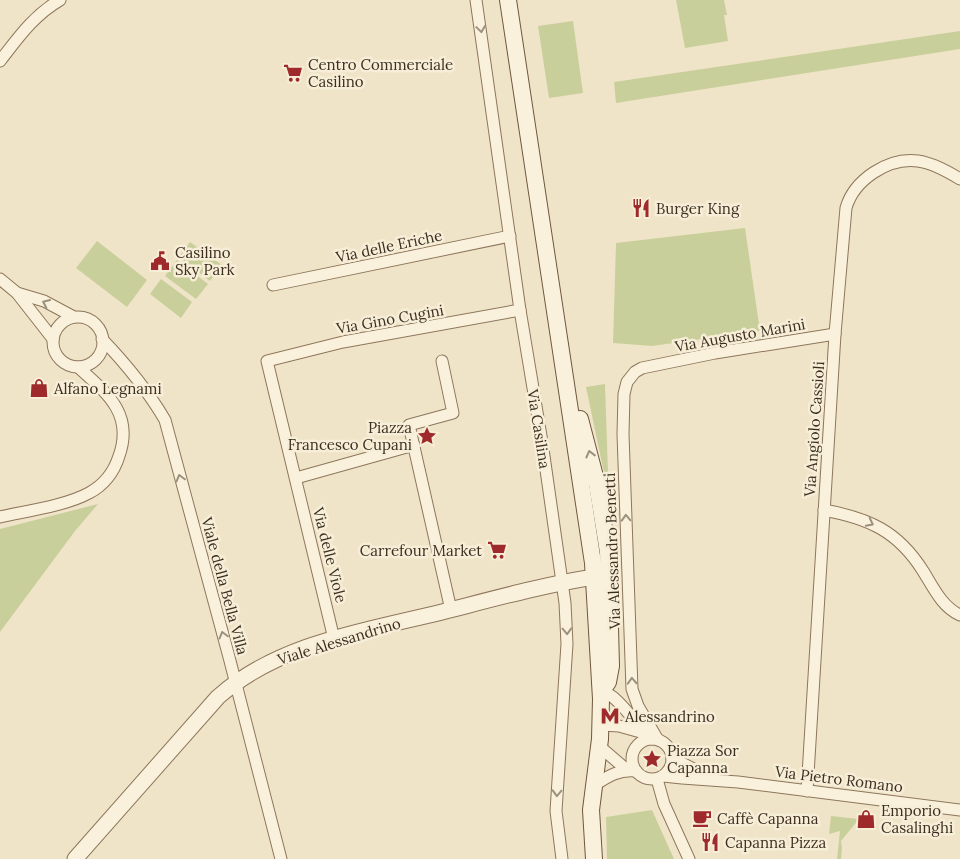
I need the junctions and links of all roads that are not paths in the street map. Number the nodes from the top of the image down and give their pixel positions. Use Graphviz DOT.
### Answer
graph roads {
  1 [pos="60,0"];
  2 [pos="476,0"];
  3 [pos="508,0"];
  4 [pos="0,61"];
  5 [pos="960,179"];
  6 [pos="510,236"];
  7 [pos="0,279"];
  8 [pos="273,285"];
  9 [pos="17,293"];
  10 [pos="520,310"];
  11 [pos="74,317"];
  12 [pos="835,334"];
  13 [pos="53,338"];
  14 [pos="102,339"];
  15 [pos="267,361"];
  16 [pos="442,361"];
  17 [pos="649,366"];
  18 [pos="78,367"];
  19 [pos="564,377"];
  20 [pos="414,445"];
  21 [pos="296,478"];
  22 [pos="824,510"];
  23 [pos="0,517"];
  24 [pos="594,577"];
  25 [pos="563,582"];
  26 [pos="451,610"];
  27 [pos="960,616"];
  28 [pos="334,639"];
  29 [pos="235,683"];
  30 [pos="601,691"];
  31 [pos="601,725"];
  32 [pos="651,737"];
  33 [pos="599,746"];
  34 [pos="672,758"];
  35 [pos="631,770"];
  36 [pos="660,777"];
  37 [pos="714,779"];
  38 [pos="594,786"];
  39 [pos="807,791"];
  40 [pos="960,810"];
  41 [pos="75,859"];
  42 [pos="281,859"];
  43 [pos="562,859"];
  44 [pos="594,859"];
  45 [pos="689,859"];
  1 -- 4 [label="street"];
  2 -- 6 [label="street, Via Casilina, one-way"];
  3 -- 19 [label="main road"];
  5 -- 12 [label="street, Via Angiolo Cassioli"];
  6 -- 8 [label="street, Via delle Eriche"];
  6 -- 10 [label="street, Via Casilina"];
  7 -- 9 [label="street, Viale della Bella Villa"];
  11 -- 9 [label="street, Viale della Bella Villa, one-way"];
  9 -- 13 [label="street, Viale della Bella Villa"];
  10 -- 15 [label="street, Via Gino Cugini"];
  10 -- 25 [label="street, Via Casilina"];
  11 -- 13 [label="street"];
  11 -- 14 [label="street, Viale della Bella Villa"];
  12 -- 17 [label="street, Via Augusto Marini"];
  12 -- 22 [label="street, Via Angiolo Cassioli"];
  13 -- 18 [label="street, Viale della Bella Villa"];
  14 -- 18 [label="street"];
  29 -- 14 [label="street, Viale della Bella Villa, one-way"];
  15 -- 21 [label="street, Via delle Viole"];
  16 -- 20 [label="street"];
  32 -- 17 [label="street, Via Alessandro Benetti, one-way"];
  18 -- 23 [label="street, Viale della Bella Villa"];
  19 -- 24 [label="main road"];
  30 -- 19 [label="main road, one-way"];
  20 -- 21 [label="street"];
  20 -- 26 [label="street"];
  21 -- 28 [label="street, Via delle Viole"];
  22 -- 27 [label="street, one-way"];
  22 -- 39 [label="street, Via Angiolo Cassioli"];
  24 -- 25 [label="street, Viale Alessandrino"];
  24 -- 30 [label="main road"];
  25 -- 26 [label="street, Viale Alessandrino"];
  25 -- 43 [label="street, Via Casilina, one-way"];
  26 -- 28 [label="street, Viale Alessandrino"];
  28 -- 29 [label="street, Viale Alessandrino"];
  29 -- 41 [label="street, Viale Alessandrino"];
  29 -- 42 [label="street, Viale della Bella Villa"];
  30 -- 31 [label="main road"];
  30 -- 32 [label="street"];
  31 -- 32 [label="street"];
  31 -- 33 [label="main road"];
  32 -- 34 [label="street"];
  32 -- 35 [label="street"];
  33 -- 35 [label="street"];
  33 -- 38 [label="main road"];
  34 -- 36 [label="street"];
  34 -- 37 [label="street, Via Pietro Romano"];
  35 -- 36 [label="street"];
  35 -- 38 [label="street"];
  36 -- 37 [label="street, Via Pietro Romano"];
  36 -- 45 [label="street"];
  37 -- 39 [label="street, Via Pietro Romano"];
  38 -- 44 [label="main road"];
  39 -- 40 [label="street, Via Pietro Romano"];
}
